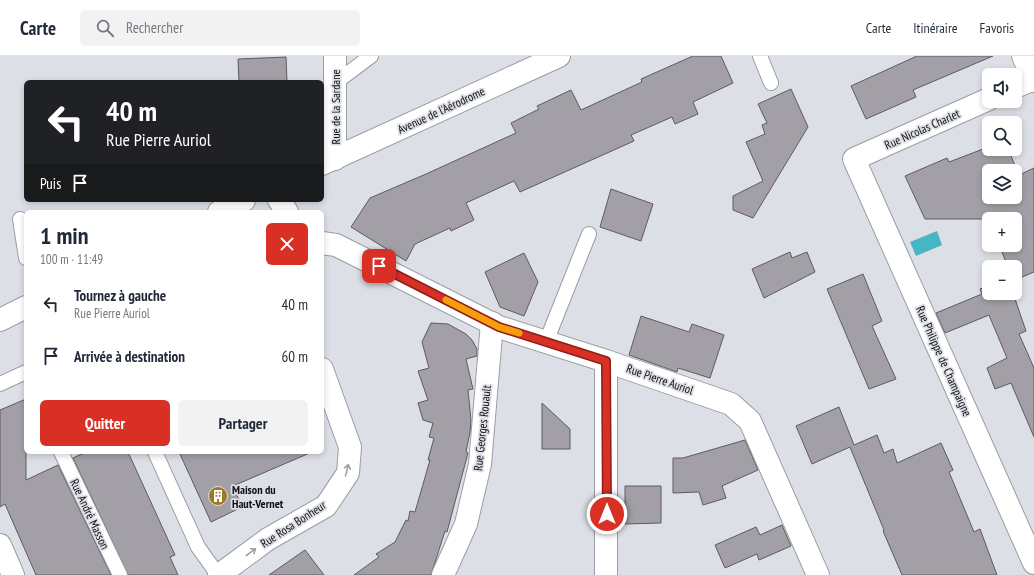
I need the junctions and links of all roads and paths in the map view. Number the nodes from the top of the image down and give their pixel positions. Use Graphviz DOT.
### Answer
graph roads {
  1 [pos="335,56"];
  2 [pos="371,56"];
  3 [pos="559,56"];
  4 [pos="760,56"];
  5 [pos="1023,56"];
  6 [pos="1029,82"];
  7 [pos="335,83"];
  8 [pos="771,83"];
  9 [pos="982,102"];
  10 [pos="854,159"];
  11 [pos="329,162"];
  12 [pos="240,202"];
  13 [pos="223,210"];
  14 [pos="20,219"];
  15 [pos="589,234"];
  16 [pos="324,243"];
  17 [pos="24,245"];
  18 [pos="24,308"];
  19 [pos="0,320"];
  20 [pos="492,323"];
  21 [pos="546,342"];
  22 [pos="606,361"];
  23 [pos="24,373"];
  24 [pos="324,374"];
  25 [pos="0,384"];
  26 [pos="62,454"];
  27 [pos="156,454"];
  28 [pos="0,545"];
  29 [pos="1034,563"];
  30 [pos="13,575"];
  31 [pos="120,575"];
  32 [pos="219,575"];
  33 [pos="443,575"];
  34 [pos="606,575"];
  35 [pos="818,575"];
  1 -- 7 [label="street, Rue de la Sardane"];
  2 -- 7 [label="lane"];
  3 -- 11 [label="street, Avenue de l'Aérodrome"];
  4 -- 8 [label="lane"];
  5 -- 6 [label="street"];
  7 -- 11 [label="street, Rue de la Sardane"];
  9 -- 10 [label="street, Rue Nicolas Charlet"];
  10 -- 29 [label="street, Rue Philippe de Champaigne"];
  12 -- 13 [label="street"];
  14 -- 17 [label="lane"];
  15 -- 21 [label="lane"];
  16 -- 20 [label="street, Rue Pierre Auriol"];
  18 -- 19 [label="street"];
  20 -- 21 [label="street, Rue Pierre Auriol"];
  20 -- 33 [label="street, Rue Georges Rouault"];
  21 -- 22 [label="street, Rue Pierre Auriol"];
  22 -- 34 [label="street"];
  22 -- 35 [label="street, Rue Pierre Auriol"];
  23 -- 25 [label="lane"];
  32 -- 24 [label="street, Rue Rosa Bonheur, one-way"];
  26 -- 31 [label="lane, Rue André Masson"];
  27 -- 32 [label="lane"];
  28 -- 30 [label="street"];
}
